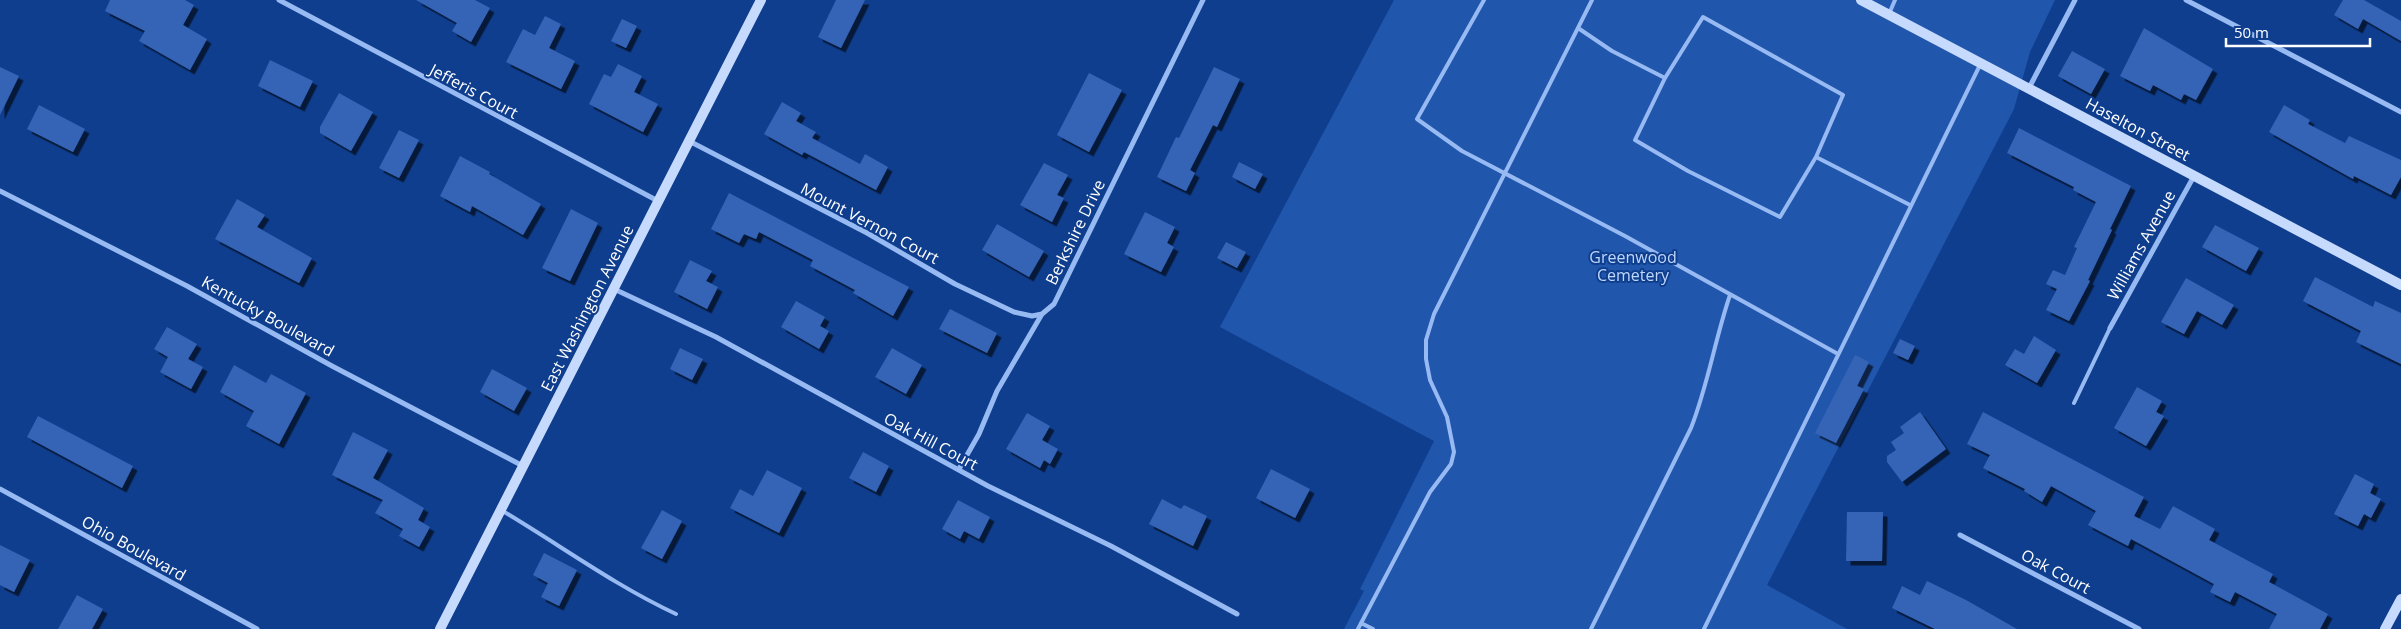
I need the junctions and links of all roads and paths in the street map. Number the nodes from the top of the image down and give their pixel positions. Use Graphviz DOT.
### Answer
graph roads {
  1 [pos="279,0"];
  2 [pos="761,0"];
  3 [pos="1203,0"];
  4 [pos="1484,0"];
  5 [pos="1592,0"];
  6 [pos="1895,0"];
  7 [pos="2075,0"];
  8 [pos="2186,0"];
  9 [pos="1864,1"];
  10 [pos="1889,15"];
  11 [pos="1578,28"];
  12 [pos="1982,63"];
  13 [pos="1665,78"];
  14 [pos="2029,88"];
  15 [pos="2401,112"];
  16 [pos="689,141"];
  17 [pos="1816,157"];
  18 [pos="1503,174"];
  19 [pos="2194,175"];
  20 [pos="0,191"];
  21 [pos="658,202"];
  22 [pos="1910,205"];
  23 [pos="2401,285"];
  24 [pos="614,289"];
  25 [pos="1730,295"];
  26 [pos="1042,314"];
  27 [pos="2110,328"];
  28 [pos="1838,354"];
  29 [pos="2074,403"];
  30 [pos="524,466"];
  31 [pos="959,469"];
  32 [pos="0,489"];
  33 [pos="501,510"];
  34 [pos="1960,535"];
  35 [pos="2400,603"];
  36 [pos="676,614"];
  37 [pos="1237,614"];
  38 [pos="1361,623"];
  39 [pos="257,629"];
  40 [pos="440,629"];
  41 [pos="1358,629"];
  42 [pos="1373,629"];
  43 [pos="1591,629"];
  44 [pos="1704,629"];
  45 [pos="2139,629"];
  46 [pos="2385,629"];
  1 -- 21 [label="street, Jefferis Court"];
  2 -- 16 [label="street, East Washington Avenue"];
  3 -- 26 [label="street, Berkshire Drive"];
  4 -- 18 [label="lane"];
  5 -- 11 [label="lane"];
  6 -- 10 [label="lane"];
  7 -- 14 [label="street"];
  8 -- 15 [label="street"];
  9 -- 10 [label="street, Haselton Street"];
  10 -- 12 [label="street, Haselton Street"];
  11 -- 13 [label="lane"];
  11 -- 18 [label="lane"];
  12 -- 14 [label="street, Haselton Street"];
  12 -- 22 [label="lane"];
  13 -- 17 [label="lane"];
  13 -- 17 [label="lane"];
  14 -- 19 [label="street, Haselton Street"];
  16 -- 21 [label="street, East Washington Avenue"];
  16 -- 26 [label="street, Mount Vernon Court"];
  17 -- 22 [label="lane"];
  18 -- 25 [label="lane"];
  18 -- 38 [label="lane"];
  19 -- 23 [label="street, Haselton Street"];
  19 -- 27 [label="street, Williams Avenue"];
  20 -- 30 [label="street, Kentucky Boulevard"];
  21 -- 24 [label="street, East Washington Avenue"];
  22 -- 28 [label="lane"];
  24 -- 30 [label="street, East Washington Avenue"];
  24 -- 31 [label="street, Oak Hill Court"];
  25 -- 28 [label="lane"];
  25 -- 43 [label="lane"];
  26 -- 31 [label="street, Berkshire Drive"];
  27 -- 29 [label="lane"];
  28 -- 44 [label="lane"];
  30 -- 33 [label="street, East Washington Avenue"];
  31 -- 37 [label="street, Oak Hill Court"];
  32 -- 39 [label="street, Ohio Boulevard"];
  33 -- 36 [label="lane"];
  33 -- 40 [label="street, East Washington Avenue"];
  34 -- 45 [label="street, Oak Court"];
  35 -- 46 [label="street"];
  38 -- 41 [label="lane"];
  38 -- 42 [label="lane"];
}
